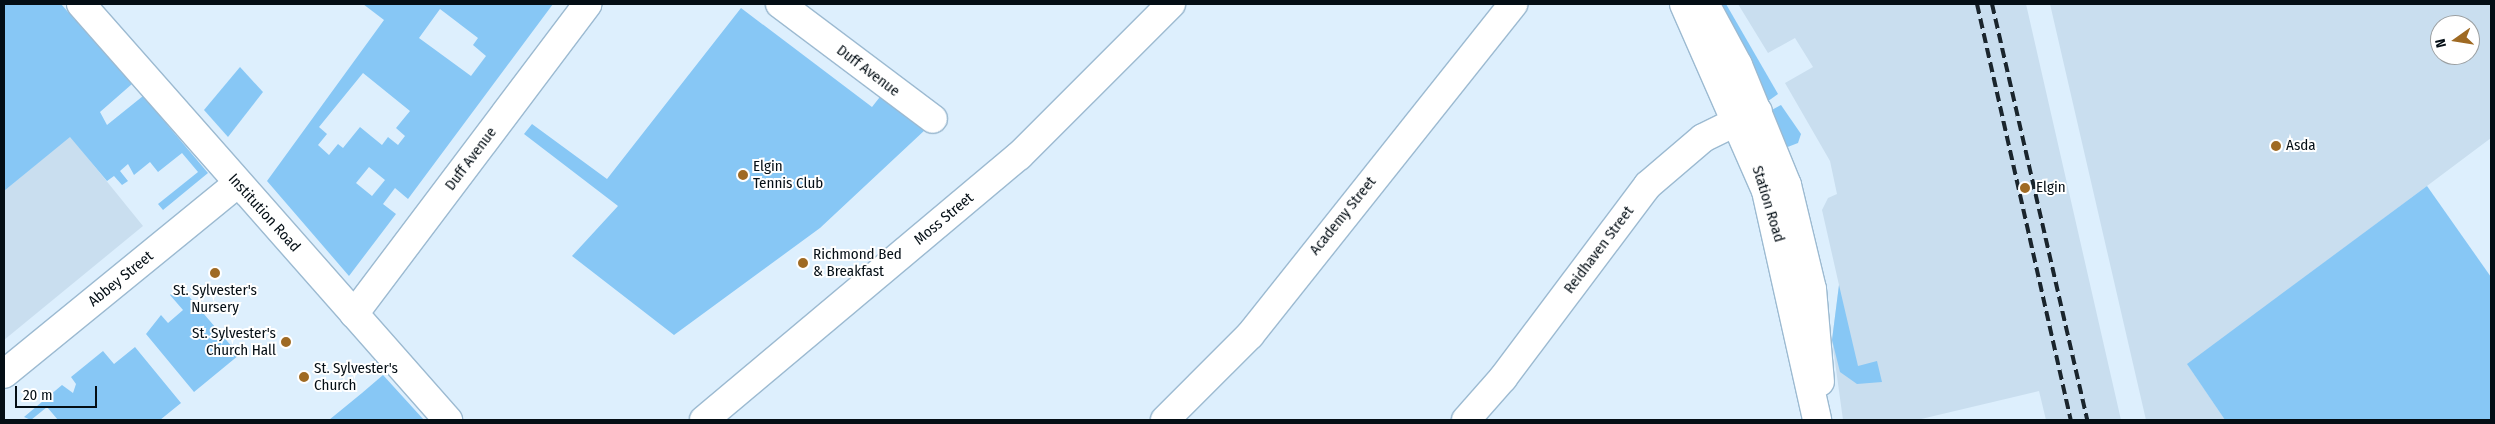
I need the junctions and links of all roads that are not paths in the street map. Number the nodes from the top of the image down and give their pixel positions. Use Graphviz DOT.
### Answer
graph roads {
  1 [pos="81,4"];
  2 [pos="588,4"];
  3 [pos="780,4"];
  4 [pos="1171,4"];
  5 [pos="1513,4"];
  6 [pos="1684,4"];
  7 [pos="1705,4"];
  8 [pos="1748,115"];
  9 [pos="933,119"];
  10 [pos="238,183"];
  11 [pos="354,314"];
  12 [pos="4,374"];
  13 [pos="1817,418"];
  14 [pos="448,420"];
  15 [pos="704,420"];
  16 [pos="1165,420"];
  17 [pos="1466,420"];
  1 -- 10 [label="street, Institution Road"];
  2 -- 11 [label="street, Duff Avenue"];
  3 -- 9 [label="street, Duff Avenue"];
  4 -- 15 [label="street, Moss Street"];
  5 -- 16 [label="street, Academy Street"];
  6 -- 8 [label="street, Station Road"];
  7 -- 8 [label="street, Station Road"];
  8 -- 13 [label="street, Station Road"];
  8 -- 17 [label="street, Reidhaven Street"];
  10 -- 11 [label="street, Institution Road"];
  10 -- 12 [label="street, Abbey Street"];
  11 -- 14 [label="street, Institution Road"];
}
